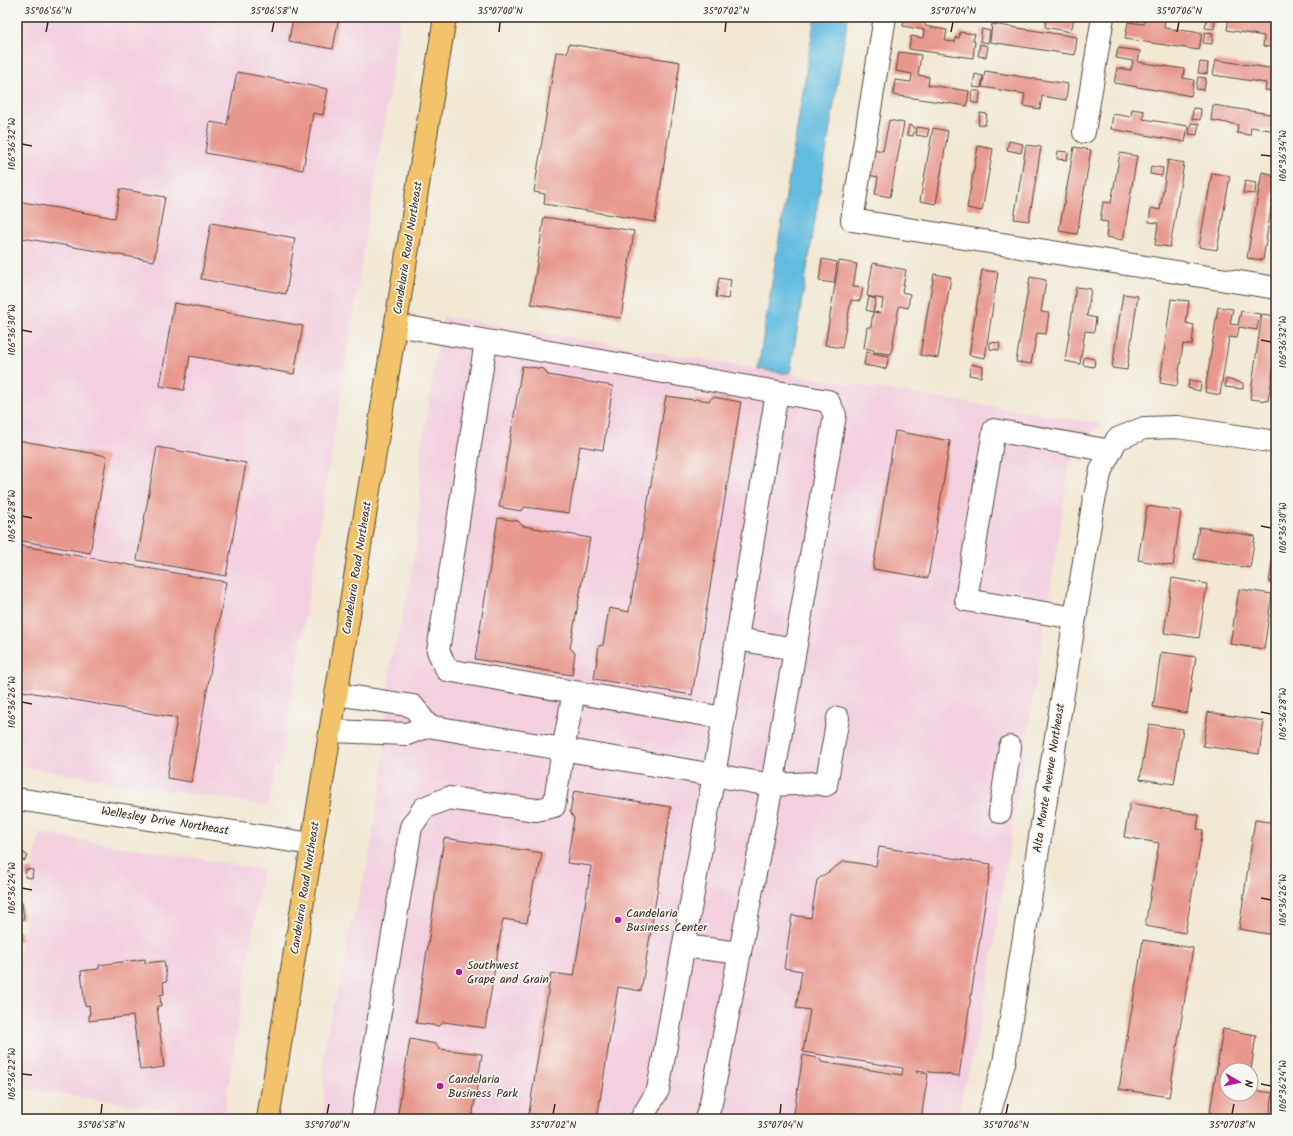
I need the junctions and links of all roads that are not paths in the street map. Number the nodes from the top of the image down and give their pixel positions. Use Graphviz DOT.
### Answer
graph roads {
  1 [pos="445,17"];
  2 [pos="885,17"];
  3 [pos="1103,17"];
  4 [pos="1084,132"];
  5 [pos="1276,288"];
  6 [pos="396,325"];
  7 [pos="486,341"];
  8 [pos="777,392"];
  9 [pos="1276,442"];
  10 [pos="1114,445"];
  11 [pos="1075,618"];
  12 [pos="737,639"];
  13 [pos="795,650"];
  14 [pos="574,692"];
  15 [pos="336,694"];
  16 [pos="724,718"];
  17 [pos="838,718"];
  18 [pos="428,726"];
  19 [pos="330,731"];
  20 [pos="1010,747"];
  21 [pos="563,750"];
  22 [pos="714,776"];
  23 [pos="772,785"];
  24 [pos="17,799"];
  25 [pos="1000,812"];
  26 [pos="312,844"];
  27 [pos="684,946"];
  28 [pos="740,953"];
  29 [pos="268,1119"];
  30 [pos="362,1119"];
  31 [pos="641,1119"];
  32 [pos="706,1119"];
  33 [pos="988,1119"];
  1 -- 6 [label="main road, Candelaria Road Northeast"];
  2 -- 5 [label="street"];
  3 -- 4 [label="street"];
  6 -- 7 [label="street"];
  6 -- 15 [label="main road, Candelaria Road Northeast"];
  7 -- 8 [label="street"];
  7 -- 14 [label="street"];
  8 -- 12 [label="street"];
  8 -- 13 [label="street"];
  9 -- 10 [label="street"];
  10 -- 11 [label="street, Alta Monte Avenue Northeast"];
  10 -- 11 [label="street"];
  11 -- 33 [label="street, Alta Monte Avenue Northeast"];
  12 -- 13 [label="street"];
  12 -- 16 [label="street"];
  13 -- 23 [label="street"];
  14 -- 16 [label="street"];
  14 -- 21 [label="street"];
  15 -- 18 [label="street"];
  15 -- 19 [label="main road, Candelaria Road Northeast"];
  16 -- 22 [label="street"];
  17 -- 23 [label="street"];
  18 -- 19 [label="street"];
  18 -- 21 [label="street"];
  19 -- 26 [label="main road, Candelaria Road Northeast"];
  20 -- 25 [label="street"];
  21 -- 22 [label="street"];
  21 -- 30 [label="street"];
  22 -- 23 [label="street"];
  22 -- 27 [label="street"];
  23 -- 28 [label="street"];
  24 -- 26 [label="street, Wellesley Drive Northeast"];
  26 -- 29 [label="main road, Candelaria Road Northeast"];
  27 -- 28 [label="street"];
  27 -- 31 [label="street"];
  28 -- 32 [label="street"];
}
